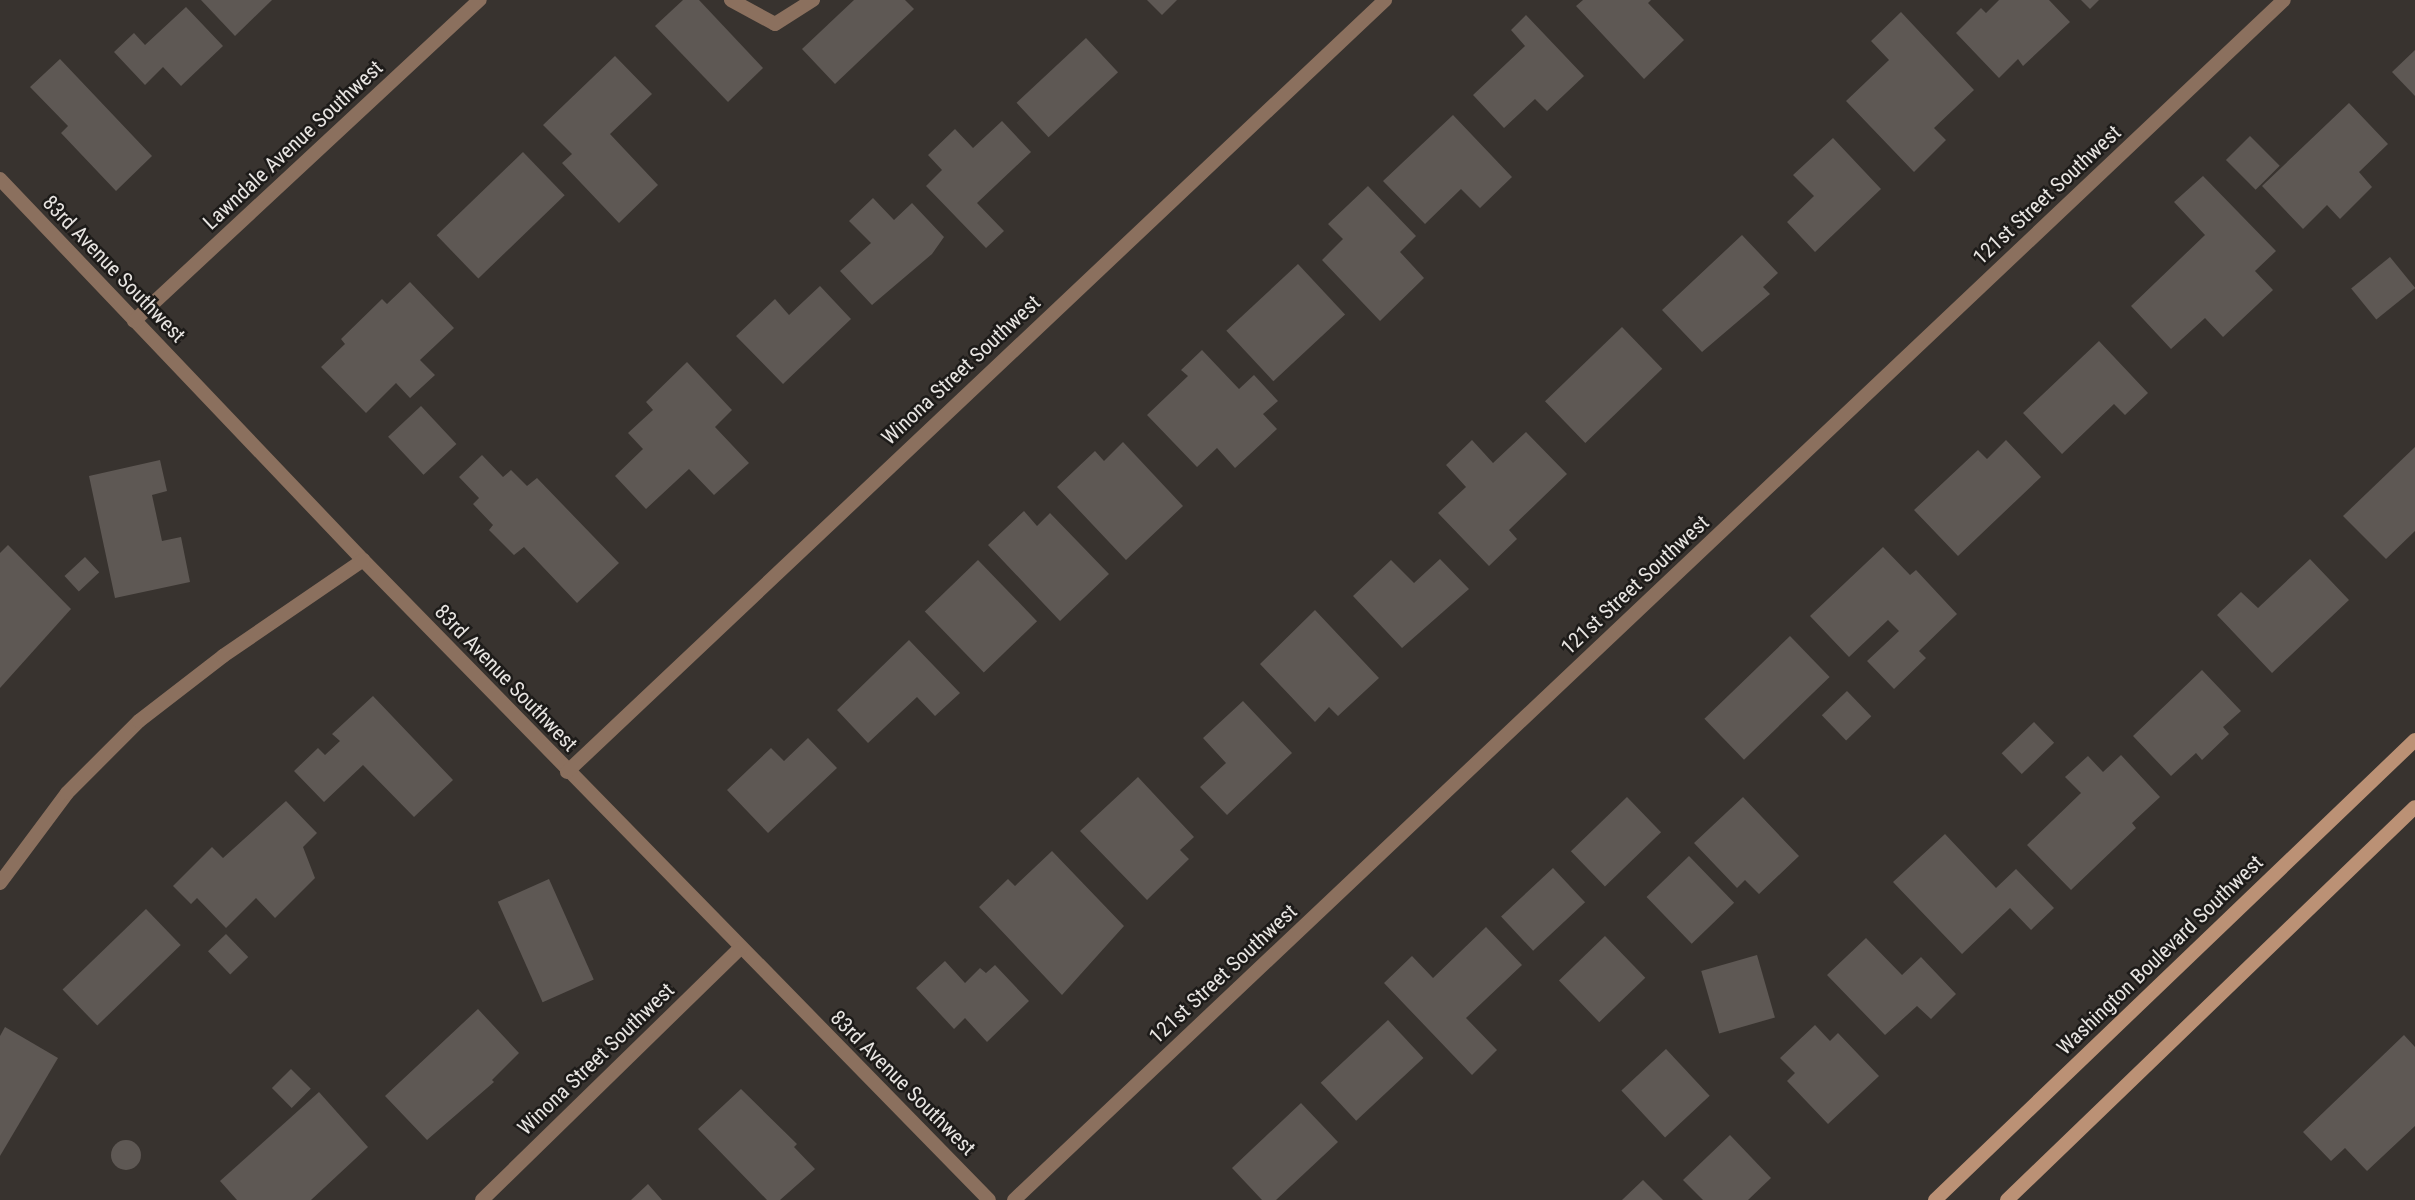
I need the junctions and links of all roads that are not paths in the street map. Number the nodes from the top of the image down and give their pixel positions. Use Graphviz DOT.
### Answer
graph roads {
  1 [pos="480,0"];
  2 [pos="731,0"];
  3 [pos="813,0"];
  4 [pos="1385,0"];
  5 [pos="2284,0"];
  6 [pos="0,179"];
  7 [pos="135,321"];
  8 [pos="363,560"];
  9 [pos="2415,740"];
  10 [pos="567,772"];
  11 [pos="2415,807"];
  12 [pos="0,883"];
  13 [pos="740,948"];
  14 [pos="482,1200"];
  15 [pos="989,1200"];
  16 [pos="1014,1200"];
  17 [pos="1935,1200"];
  18 [pos="2007,1200"];
  1 -- 7 [label="street, Lawndale Avenue Southwest"];
  2 -- 3 [label="street"];
  4 -- 10 [label="street, Winona Street Southwest"];
  5 -- 16 [label="street, 121st Street Southwest"];
  6 -- 7 [label="street, 83rd Avenue Southwest"];
  7 -- 8 [label="street, 83rd Avenue Southwest"];
  8 -- 10 [label="street, 83rd Avenue Southwest"];
  8 -- 12 [label="street"];
  9 -- 17 [label="main road, Washington Boulevard Southwest"];
  10 -- 13 [label="street, 83rd Avenue Southwest"];
  11 -- 18 [label="main road"];
  13 -- 14 [label="street, Winona Street Southwest"];
  13 -- 15 [label="street, 83rd Avenue Southwest"];
}
